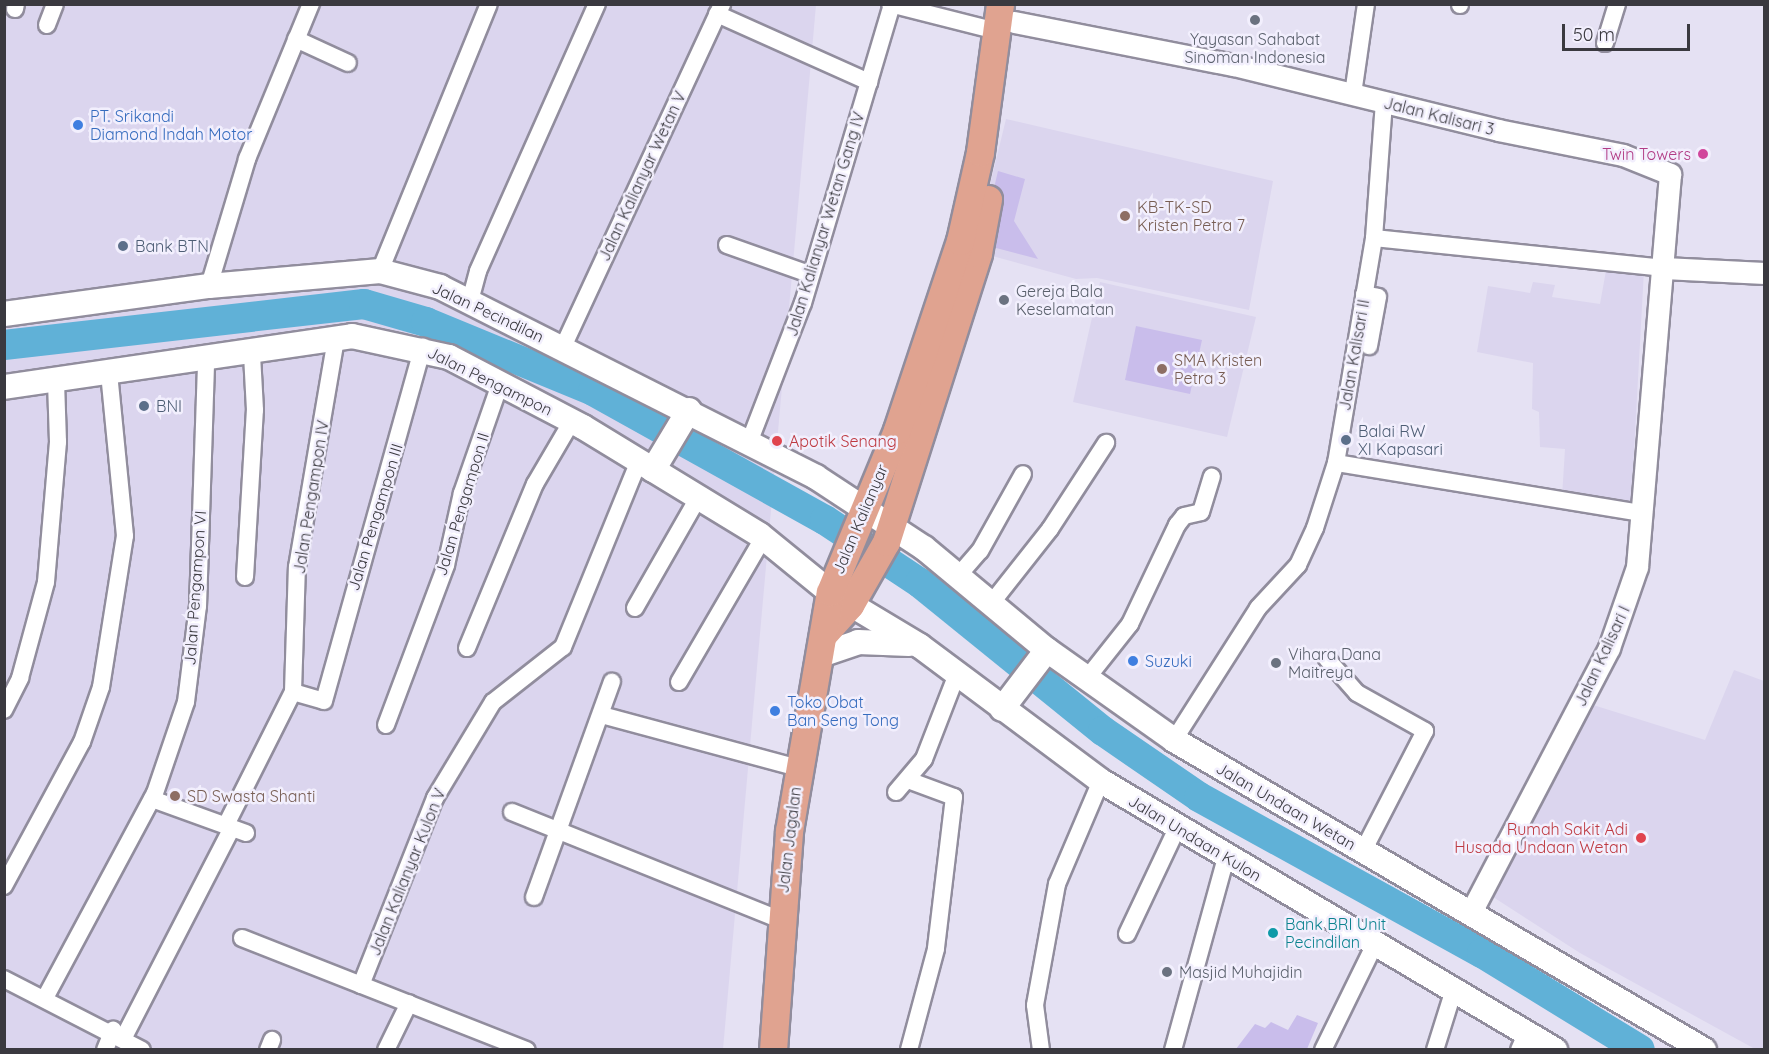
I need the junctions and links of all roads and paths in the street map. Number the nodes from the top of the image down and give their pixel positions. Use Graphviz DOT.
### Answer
graph roads {
  1 [pos="55,4"];
  2 [pos="311,4"];
  3 [pos="489,4"];
  4 [pos="597,4"];
  5 [pos="1366,4"];
  6 [pos="1617,4"];
  7 [pos="892,5"];
  8 [pos="719,9"];
  9 [pos="1007,16"];
  10 [pos="47,25"];
  11 [pos="296,39"];
  12 [pos="1605,43"];
  13 [pos="348,63"];
  14 [pos="869,82"];
  15 [pos="1353,94"];
  16 [pos="1383,103"];
  17 [pos="1374,238"];
  18 [pos="727,245"];
  19 [pos="968,249"];
  20 [pos="1664,268"];
  21 [pos="380,271"];
  22 [pos="1764,273"];
  23 [pos="809,274"];
  24 [pos="209,286"];
  25 [pos="1364,294"];
  26 [pos="470,301"];
  27 [pos="4,314"];
  28 [pos="336,339"];
  29 [pos="1368,346"];
  30 [pos="563,347"];
  31 [pos="423,348"];
  32 [pos="252,355"];
  33 [pos="206,361"];
  34 [pos="109,374"];
  35 [pos="56,381"];
  36 [pos="500,384"];
  37 [pos="4,387"];
  38 [pos="684,417"];
  39 [pos="572,421"];
  40 [pos="750,440"];
  41 [pos="1106,443"];
  42 [pos="651,462"];
  43 [pos="1336,463"];
  44 [pos="1023,474"];
  45 [pos="1212,477"];
  46 [pos="698,498"];
  47 [pos="1643,513"];
  48 [pos="861,517"];
  49 [pos="889,535"];
  50 [pos="763,538"];
  51 [pos="958,576"];
  52 [pos="245,578"];
  53 [pos="840,598"];
  54 [pos="990,605"];
  55 [pos="635,608"];
  56 [pos="823,645"];
  57 [pos="920,646"];
  58 [pos="467,648"];
  59 [pos="1041,657"];
  60 [pos="1327,659"];
  61 [pos="957,674"];
  62 [pos="1088,677"];
  63 [pos="612,682"];
  64 [pos="679,682"];
  65 [pos="293,692"];
  66 [pos="1006,704"];
  67 [pos="4,710"];
  68 [pos="602,715"];
  69 [pos="386,725"];
  70 [pos="1174,740"];
  71 [pos="798,768"];
  72 [pos="1101,781"];
  73 [pos="152,799"];
  74 [pos="512,812"];
  75 [pos="1177,828"];
  76 [pos="235,829"];
  77 [pos="558,832"];
  78 [pos="1363,851"];
  79 [pos="1226,858"];
  80 [pos="4,886"];
  81 [pos="534,897"];
  82 [pos="1471,912"];
  83 [pos="780,920"];
  84 [pos="1127,934"];
  85 [pos="242,938"];
  86 [pos="1376,942"];
  87 [pos="4,979"];
  88 [pos="361,985"];
  89 [pos="1455,986"];
  90 [pos="45,998"];
  91 [pos="408,1003"];
  92 [pos="118,1034"];
  93 [pos="1523,1041"];
  94 [pos="105,1050"];
  95 [pos="142,1050"];
  96 [pos="386,1050"];
  97 [pos="527,1050"];
  98 [pos="773,1050"];
  99 [pos="909,1050"];
  100 [pos="1041,1050"];
  101 [pos="1173,1050"];
  102 [pos="1323,1050"];
  103 [pos="1436,1050"];
  104 [pos="1555,1050"];
  105 [pos="1704,1050"];
  1 -- 10 [label="street"];
  2 -- 11 [label="street"];
  3 -- 21 [label="street"];
  4 -- 26 [label="street"];
  5 -- 15 [label="street"];
  6 -- 12 [label="street"];
  7 -- 9 [label="street"];
  7 -- 14 [label="street, Jalan Kalianyar Wetan Gang IV"];
  8 -- 14 [label="street"];
  8 -- 30 [label="street, Jalan Kalianyar Wetan V"];
  9 -- 15 [label="street, Jalan Kalisari 3"];
  9 -- 19 [label="main road, Jalan Kalianyar"];
  11 -- 13 [label="street"];
  11 -- 24 [label="street"];
  14 -- 23 [label="street, Jalan Kalianyar Wetan Gang IV"];
  15 -- 16 [label="street, Jalan Kalisari 3"];
  16 -- 17 [label="street, Jalan Kalisari II"];
  16 -- 20 [label="street, Jalan Kalisari 3"];
  17 -- 20 [label="street"];
  17 -- 25 [label="street, Jalan Kalisari II"];
  18 -- 23 [label="street"];
  19 -- 48 [label="main road, Jalan Kalianyar"];
  19 -- 49 [label="main road, Jalan Kalianyar"];
  20 -- 22 [label="street"];
  20 -- 47 [label="street, Jalan Kalisari I"];
  21 -- 24 [label="main road, Jalan Pecindilan"];
  21 -- 26 [label="main road, Jalan Pecindilan"];
  23 -- 40 [label="street, Jalan Kalianyar Wetan Gang IV"];
  24 -- 27 [label="main road, Jalan Pecindilan"];
  25 -- 29 [label="street"];
  25 -- 43 [label="street, Jalan Kalisari II"];
  26 -- 30 [label="main road, Jalan Pecindilan"];
  28 -- 31 [label="main road, Jalan Pengampon"];
  28 -- 32 [label="main road, Jalan Pengampon"];
  28 -- 65 [label="street, Jalan Pengampon IV"];
  30 -- 38 [label="main road, Jalan Pecindilan"];
  31 -- 36 [label="main road, Jalan Pengampon"];
  31 -- 65 [label="street, Jalan Pengampon III"];
  32 -- 33 [label="main road, Jalan Pengampon"];
  32 -- 52 [label="street"];
  33 -- 34 [label="main road, Jalan Pengampon"];
  33 -- 73 [label="street, Jalan Pengampon VI"];
  34 -- 35 [label="main road, Jalan Pengampon"];
  34 -- 80 [label="street"];
  35 -- 37 [label="main road, Jalan Pengampon"];
  35 -- 67 [label="street"];
  36 -- 39 [label="main road, Jalan Pengampon"];
  36 -- 69 [label="street, Jalan Pengampon II"];
  38 -- 40 [label="main road, Jalan Pecindilan"];
  38 -- 42 [label="main road"];
  39 -- 42 [label="main road, Jalan Pengampon"];
  39 -- 58 [label="street"];
  40 -- 48 [label="main road, Jalan Pecindilan"];
  41 -- 54 [label="street"];
  42 -- 46 [label="main road, Jalan Pengampon"];
  42 -- 88 [label="street, Jalan Kalianyar Kulon V"];
  43 -- 47 [label="street"];
  43 -- 70 [label="street, Jalan Kalisari II"];
  44 -- 51 [label="street"];
  45 -- 62 [label="street"];
  46 -- 50 [label="main road, Jalan Pengampon"];
  46 -- 55 [label="street"];
  47 -- 82 [label="street, Jalan Kalisari I"];
  48 -- 49 [label="main road, Jalan Pecindilan"];
  48 -- 53 [label="main road, Jalan Kalianyar"];
  49 -- 51 [label="main road, Jalan Undaan Wetan"];
  49 -- 53 [label="main road, Jalan Kalianyar"];
  50 -- 53 [label="main road, Jalan Pengampon"];
  50 -- 64 [label="street"];
  51 -- 54 [label="main road, Jalan Undaan Wetan"];
  53 -- 56 [label="main road, Jalan Kalianyar"];
  53 -- 57 [label="main road, Jalan Undaan Kulon"];
  54 -- 59 [label="main road, Jalan Undaan Wetan"];
  56 -- 57 [label="main road"];
  56 -- 71 [label="main road, Jalan Jagalan"];
  57 -- 61 [label="main road, Jalan Undaan Kulon"];
  59 -- 62 [label="main road, Jalan Undaan Wetan"];
  59 -- 66 [label="main road"];
  60 -- 78 [label="street"];
  61 -- 66 [label="main road, Jalan Undaan Kulon"];
  61 -- 99 [label="street"];
  62 -- 70 [label="main road, Jalan Undaan Wetan"];
  63 -- 68 [label="street"];
  65 -- 76 [label="street"];
  66 -- 72 [label="main road, Jalan Undaan Kulon"];
  68 -- 71 [label="street"];
  68 -- 77 [label="street"];
  70 -- 78 [label="main road, Jalan Undaan Wetan"];
  71 -- 83 [label="main road, Jalan Jagalan"];
  72 -- 75 [label="main road, Jalan Undaan Kulon"];
  72 -- 100 [label="street"];
  73 -- 76 [label="street"];
  73 -- 90 [label="street, Jalan Pengampon VI"];
  74 -- 77 [label="street"];
  75 -- 79 [label="main road, Jalan Undaan Kulon"];
  75 -- 84 [label="street"];
  76 -- 92 [label="street"];
  77 -- 81 [label="street"];
  77 -- 83 [label="street"];
  78 -- 82 [label="main road, Jalan Undaan Wetan"];
  79 -- 86 [label="main road, Jalan Undaan Kulon"];
  79 -- 101 [label="street"];
  82 -- 105 [label="main road, Jalan Undaan Wetan"];
  83 -- 98 [label="main road, Jalan Jagalan"];
  85 -- 88 [label="street"];
  86 -- 89 [label="main road, Jalan Undaan Kulon"];
  86 -- 102 [label="street"];
  87 -- 90 [label="street"];
  88 -- 91 [label="street"];
  89 -- 93 [label="main road, Jalan Undaan Kulon"];
  89 -- 103 [label="street"];
  90 -- 92 [label="street"];
  91 -- 96 [label="street"];
  91 -- 97 [label="street"];
  92 -- 94 [label="street"];
  92 -- 95 [label="street"];
  93 -- 104 [label="main road, Jalan Undaan Kulon"];
}
